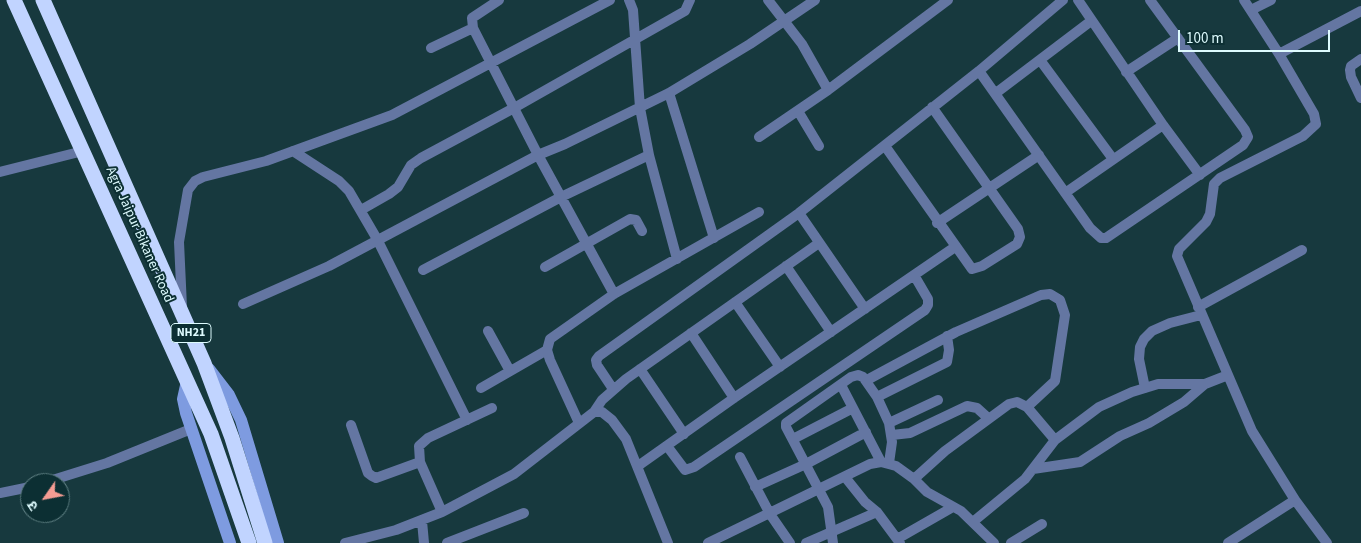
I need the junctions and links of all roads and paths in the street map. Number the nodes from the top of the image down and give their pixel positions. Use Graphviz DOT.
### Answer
graph roads {
  1 [pos="14,0"];
  2 [pos="43,0"];
  3 [pos="499,0"];
  4 [pos="610,0"];
  5 [pos="629,0"];
  6 [pos="690,0"];
  7 [pos="768,0"];
  8 [pos="815,0"];
  9 [pos="948,0"];
  10 [pos="1064,0"];
  11 [pos="1078,0"];
  12 [pos="1244,0"];
  13 [pos="1271,0"];
  14 [pos="1155,2"];
  15 [pos="1251,10"];
  16 [pos="1361,11"];
  17 [pos="1091,21"];
  18 [pos="784,22"];
  19 [pos="473,28"];
  20 [pos="1178,38"];
  21 [pos="636,39"];
  22 [pos="431,48"];
  23 [pos="1279,54"];
  24 [pos="1361,59"];
  25 [pos="1040,60"];
  26 [pos="491,62"];
  27 [pos="980,70"];
  28 [pos="1126,72"];
  29 [pos="828,90"];
  30 [pos="669,93"];
  31 [pos="996,93"];
  32 [pos="1361,98"];
  33 [pos="514,108"];
  34 [pos="640,108"];
  35 [pos="932,108"];
  36 [pos="798,111"];
  37 [pos="1163,125"];
  38 [pos="759,137"];
  39 [pos="80,144"];
  40 [pos="819,146"];
  41 [pos="885,146"];
  42 [pos="293,151"];
  43 [pos="538,155"];
  44 [pos="649,155"];
  45 [pos="1039,155"];
  46 [pos="1113,159"];
  47 [pos="0,172"];
  48 [pos="1200,175"];
  49 [pos="989,189"];
  50 [pos="1065,193"];
  51 [pos="562,197"];
  52 [pos="361,210"];
  53 [pos="759,212"];
  54 [pos="799,213"];
  55 [pos="937,222"];
  56 [pos="642,231"];
  57 [pos="714,238"];
  58 [pos="377,239"];
  59 [pos="819,243"];
  60 [pos="587,244"];
  61 [pos="955,247"];
  62 [pos="1302,250"];
  63 [pos="677,258"];
  64 [pos="786,266"];
  65 [pos="545,267"];
  66 [pos="423,270"];
  67 [pos="914,275"];
  68 [pos="614,294"];
  69 [pos="735,302"];
  70 [pos="243,304"];
  71 [pos="865,309"];
  72 [pos="1200,311"];
  73 [pos="182,312"];
  74 [pos="488,331"];
  75 [pos="831,332"];
  76 [pos="691,333"];
  77 [pos="947,336"];
  78 [pos="547,350"];
  79 [pos="204,363"];
  80 [pos="780,367"];
  81 [pos="640,368"];
  82 [pos="510,371"];
  83 [pos="1228,375"];
  84 [pos="867,380"];
  85 [pos="187,381"];
  86 [pos="1205,384"];
  87 [pos="841,385"];
  88 [pos="481,388"];
  89 [pos="1145,388"];
  90 [pos="613,389"];
  91 [pos="877,397"];
  92 [pos="734,398"];
  93 [pos="938,400"];
  94 [pos="1027,407"];
  95 [pos="492,408"];
  96 [pos="853,408"];
  97 [pos="594,412"];
  98 [pos="988,418"];
  99 [pos="467,420"];
  100 [pos="579,423"];
  101 [pos="889,423"];
  102 [pos="351,425"];
  103 [pos="191,430"];
  104 [pos="866,432"];
  105 [pos="684,434"];
  106 [pos="892,435"];
  107 [pos="793,439"];
  108 [pos="1055,440"];
  109 [pos="667,446"];
  110 [pos="740,457"];
  111 [pos="420,462"];
  112 [pos="885,462"];
  113 [pos="806,464"];
  114 [pos="638,466"];
  115 [pos="1033,469"];
  116 [pos="70,475"];
  117 [pos="845,477"];
  118 [pos="914,479"];
  119 [pos="755,487"];
  120 [pos="20,489"];
  121 [pos="820,489"];
  122 [pos="0,492"];
  123 [pos="1295,500"];
  124 [pos="953,507"];
  125 [pos="442,512"];
  126 [pos="877,512"];
  127 [pos="524,513"];
  128 [pos="770,514"];
  129 [pos="422,521"];
  130 [pos="974,521"];
  131 [pos="1042,524"];
  132 [pos="833,531"];
  133 [pos="369,540"];
  134 [pos="899,541"];
  135 [pos="230,543"];
  136 [pos="249,543"];
  137 [pos="265,543"];
  138 [pos="278,543"];
  139 [pos="344,543"];
  140 [pos="424,543"];
  141 [pos="447,543"];
  142 [pos="668,543"];
  143 [pos="708,543"];
  144 [pos="790,543"];
  145 [pos="806,543"];
  146 [pos="834,543"];
  147 [pos="994,543"];
  148 [pos="1011,543"];
  149 [pos="1228,543"];
  150 [pos="1327,543"];
  1 -- 39 [label="highway, Agra Jaipur Bikaner Road / NH21"];
  2 -- 73 [label="highway, Agra Jaipur Bikaner Road / NH21"];
  3 -- 19 [label="street"];
  4 -- 26 [label="street"];
  5 -- 21 [label="street"];
  6 -- 21 [label="street"];
  7 -- 18 [label="street"];
  8 -- 18 [label="street"];
  9 -- 29 [label="street"];
  10 -- 27 [label="street"];
  11 -- 17 [label="street"];
  12 -- 15 [label="street"];
  13 -- 15 [label="street"];
  14 -- 20 [label="street"];
  15 -- 23 [label="street"];
  16 -- 23 [label="street"];
  17 -- 25 [label="street"];
  17 -- 28 [label="street"];
  18 -- 29 [label="street"];
  18 -- 30 [label="street"];
  19 -- 22 [label="street"];
  19 -- 26 [label="street"];
  20 -- 28 [label="street"];
  20 -- 48 [label="street"];
  21 -- 33 [label="street"];
  21 -- 34 [label="street"];
  23 -- 72 [label="street"];
  24 -- 32 [label="street"];
  25 -- 31 [label="street"];
  25 -- 46 [label="street"];
  26 -- 33 [label="street"];
  26 -- 42 [label="street"];
  27 -- 31 [label="street"];
  27 -- 35 [label="street"];
  28 -- 37 [label="street"];
  29 -- 36 [label="street"];
  30 -- 34 [label="street"];
  30 -- 57 [label="street"];
  31 -- 45 [label="street"];
  33 -- 43 [label="street"];
  33 -- 52 [label="street"];
  34 -- 43 [label="street"];
  34 -- 44 [label="street"];
  35 -- 41 [label="street"];
  35 -- 49 [label="street"];
  36 -- 38 [label="street"];
  36 -- 40 [label="street"];
  37 -- 46 [label="street"];
  37 -- 48 [label="street"];
  39 -- 47 [label="street"];
  39 -- 85 [label="highway, Agra Jaipur Bikaner Road / NH21"];
  41 -- 54 [label="street"];
  41 -- 55 [label="street"];
  42 -- 52 [label="street"];
  42 -- 73 [label="street"];
  43 -- 51 [label="street"];
  43 -- 58 [label="street"];
  44 -- 51 [label="street"];
  44 -- 63 [label="street"];
  45 -- 49 [label="street"];
  45 -- 50 [label="street"];
  46 -- 50 [label="street"];
  48 -- 50 [label="street"];
  49 -- 55 [label="street"];
  49 -- 61 [label="street"];
  51 -- 60 [label="street"];
  51 -- 66 [label="street"];
  52 -- 58 [label="street"];
  53 -- 57 [label="street"];
  54 -- 59 [label="street"];
  54 -- 90 [label="street"];
  55 -- 61 [label="street"];
  56 -- 60 [label="street"];
  57 -- 63 [label="street"];
  58 -- 70 [label="street"];
  58 -- 99 [label="street"];
  59 -- 64 [label="street"];
  59 -- 71 [label="street"];
  60 -- 65 [label="street"];
  60 -- 68 [label="street"];
  61 -- 67 [label="street"];
  62 -- 72 [label="street"];
  63 -- 68 [label="street"];
  64 -- 69 [label="street"];
  64 -- 75 [label="street"];
  67 -- 71 [label="street"];
  67 -- 109 [label="street"];
  68 -- 78 [label="street"];
  69 -- 76 [label="street"];
  69 -- 80 [label="street"];
  71 -- 75 [label="street"];
  72 -- 83 [label="street"];
  72 -- 89 [label="street"];
  73 -- 79 [label="highway, Agra Jaipur Bikaner Road / NH21"];
  74 -- 82 [label="street"];
  75 -- 80 [label="street"];
  76 -- 81 [label="street"];
  76 -- 92 [label="street"];
  77 -- 84 [label="street"];
  77 -- 91 [label="street"];
  77 -- 94 [label="street"];
  78 -- 82 [label="street"];
  78 -- 100 [label="street"];
  79 -- 137 [label="highway, Agra Jaipur Bikaner Road / NH21"];
  79 -- 138 [label="street"];
  80 -- 92 [label="street"];
  81 -- 90 [label="street"];
  81 -- 105 [label="street"];
  82 -- 88 [label="street"];
  83 -- 86 [label="street"];
  83 -- 123 [label="street"];
  84 -- 87 [label="street"];
  84 -- 91 [label="street"];
  85 -- 103 [label="street"];
  85 -- 136 [label="highway, Agra Jaipur Bikaner Road / NH21"];
  86 -- 89 [label="street"];
  86 -- 115 [label="street"];
  87 -- 96 [label="street"];
  87 -- 107 [label="street"];
  89 -- 108 [label="street"];
  90 -- 97 [label="street"];
  91 -- 101 [label="street"];
  92 -- 105 [label="street"];
  93 -- 101 [label="street"];
  94 -- 98 [label="street"];
  94 -- 108 [label="street"];
  95 -- 99 [label="street"];
  96 -- 104 [label="street"];
  96 -- 107 [label="street"];
  97 -- 100 [label="street"];
  97 -- 114 [label="street"];
  98 -- 106 [label="street"];
  98 -- 118 [label="street"];
  99 -- 111 [label="street"];
  100 -- 125 [label="street"];
  101 -- 106 [label="street"];
  102 -- 111 [label="street"];
  103 -- 116 [label="street"];
  103 -- 135 [label="street"];
  104 -- 112 [label="street"];
  104 -- 113 [label="street"];
  105 -- 109 [label="street"];
  106 -- 112 [label="street"];
  107 -- 113 [label="street"];
  108 -- 115 [label="street"];
  109 -- 114 [label="street"];
  110 -- 119 [label="street"];
  111 -- 125 [label="street"];
  112 -- 117 [label="street"];
  112 -- 118 [label="street"];
  113 -- 119 [label="street"];
  113 -- 121 [label="street"];
  114 -- 142 [label="street"];
  115 -- 130 [label="street"];
  117 -- 121 [label="street"];
  117 -- 126 [label="street"];
  118 -- 124 [label="street"];
  119 -- 128 [label="street"];
  120 -- 122 [label="street"];
  121 -- 128 [label="street"];
  121 -- 132 [label="street"];
  123 -- 149 [label="street"];
  123 -- 150 [label="street"];
  124 -- 130 [label="street"];
  124 -- 134 [label="street"];
  125 -- 129 [label="street"];
  126 -- 132 [label="street"];
  126 -- 134 [label="street"];
  127 -- 141 [label="street"];
  128 -- 143 [label="street"];
  128 -- 144 [label="street"];
  129 -- 133 [label="street"];
  129 -- 140 [label="street"];
  130 -- 147 [label="street"];
  131 -- 148 [label="street"];
  132 -- 145 [label="street"];
  132 -- 146 [label="street"];
  133 -- 139 [label="street"];
}
